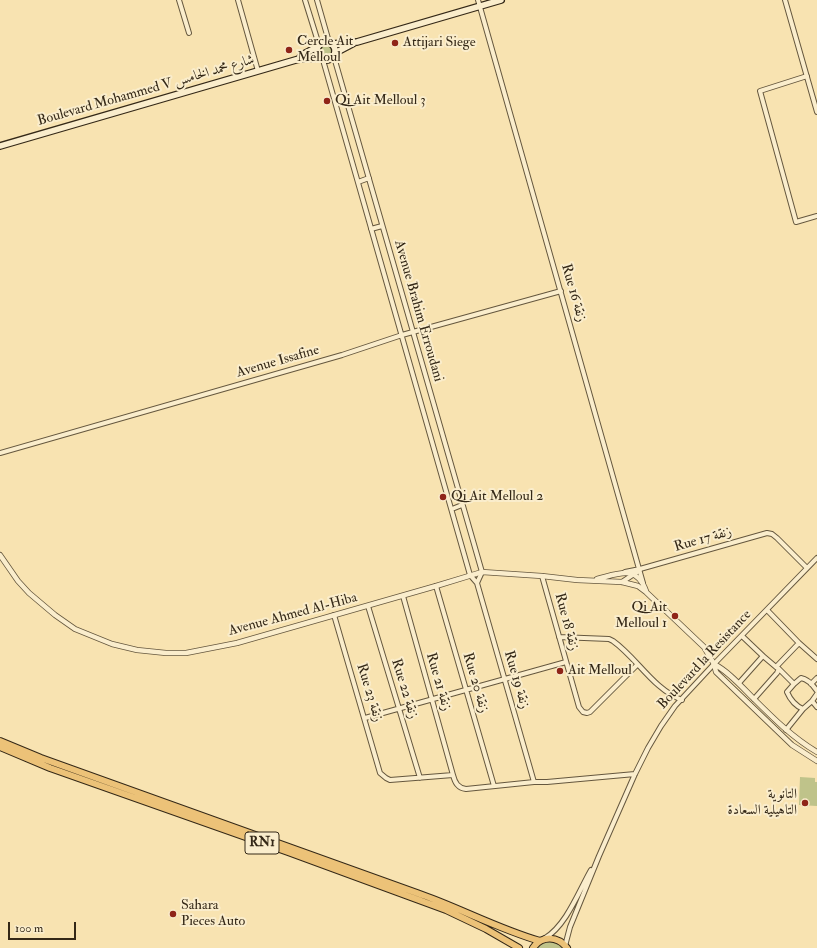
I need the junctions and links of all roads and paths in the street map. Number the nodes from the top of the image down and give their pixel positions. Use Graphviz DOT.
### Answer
graph roads {
  1 [pos="179,0"];
  2 [pos="238,0"];
  3 [pos="305,0"];
  4 [pos="317,0"];
  5 [pos="502,0"];
  6 [pos="785,0"];
  7 [pos="479,3"];
  8 [pos="189,33"];
  9 [pos="356,42"];
  10 [pos="331,43"];
  11 [pos="318,46"];
  12 [pos="335,55"];
  13 [pos="299,59"];
  14 [pos="321,59"];
  15 [pos="258,71"];
  16 [pos="807,76"];
  17 [pos="817,112"];
  18 [pos="0,146"];
  19 [pos="369,178"];
  20 [pos="358,182"];
  21 [pos="817,216"];
  22 [pos="382,226"];
  23 [pos="371,229"];
  24 [pos="561,291"];
  25 [pos="413,333"];
  26 [pos="402,336"];
  27 [pos="0,453"];
  28 [pos="462,505"];
  29 [pos="452,509"];
  30 [pos="0,555"];
  31 [pos="817,558"];
  32 [pos="813,562"];
  33 [pos="817,566"];
  34 [pos="807,568"];
  35 [pos="640,569"];
  36 [pos="482,572"];
  37 [pos="621,573"];
  38 [pos="634,574"];
  39 [pos="470,575"];
  40 [pos="542,576"];
  41 [pos="593,580"];
  42 [pos="622,582"];
  43 [pos="477,583"];
  44 [pos="643,583"];
  45 [pos="436,586"];
  46 [pos="646,592"];
  47 [pos="403,596"];
  48 [pos="368,606"];
  49 [pos="767,610"];
  50 [pos="334,615"];
  51 [pos="559,636"];
  52 [pos="742,636"];
  53 [pos="799,643"];
  54 [pos="763,656"];
  55 [pos="817,658"];
  56 [pos="566,662"];
  57 [pos="714,664"];
  58 [pos="637,665"];
  59 [pos="777,668"];
  60 [pos="817,678"];
  61 [pos="504,679"];
  62 [pos="739,683"];
  63 [pos="794,684"];
  64 [pos="811,684"];
  65 [pos="465,690"];
  66 [pos="817,692"];
  67 [pos="671,696"];
  68 [pos="432,699"];
  69 [pos="754,699"];
  70 [pos="682,700"];
  71 [pos="812,701"];
  72 [pos="675,706"];
  73 [pos="817,706"];
  74 [pos="399,709"];
  75 [pos="803,709"];
  76 [pos="365,718"];
  77 [pos="786,730"];
  78 [pos="0,740"];
  79 [pos="0,747"];
  80 [pos="817,752"];
  81 [pos="817,761"];
  82 [pos="635,774"];
  83 [pos="453,775"];
  84 [pos="420,778"];
  85 [pos="534,782"];
  86 [pos="494,786"];
  87 [pos="599,856"];
  88 [pos="542,940"];
  89 [pos="567,947"];
  90 [pos="519,948"];
  91 [pos="533,948"];
  1 -- 8 [label="street"];
  2 -- 15 [label="street"];
  3 -- 11 [label="street"];
  4 -- 10 [label="street"];
  5 -- 7 [label="main road"];
  6 -- 16 [label="street"];
  7 -- 9 [label="main road"];
  7 -- 24 [label="street, Rue 16 زنقة"];
  9 -- 10 [label="main road"];
  9 -- 12 [label="main road"];
  10 -- 11 [label="main road"];
  10 -- 12 [label="main road"];
  11 -- 13 [label="main road, Boulevard Mohammed V شارع محمد الخامس"];
  11 -- 14 [label="main road"];
  12 -- 14 [label="main road"];
  12 -- 19 [label="street, Avenue Brahim Erroudani"];
  13 -- 14 [label="main road, Boulevard Mohammed V شارع محمد الخامس"];
  13 -- 15 [label="main road, Boulevard Mohammed V شارع محمد الخامس"];
  14 -- 20 [label="street, Avenue Brahim Erroudani"];
  15 -- 18 [label="main road, Boulevard Mohammed V شارع محمد الخامس"];
  16 -- 17 [label="street"];
  16 -- 21 [label="street"];
  19 -- 20 [label="street"];
  19 -- 22 [label="street, Avenue Brahim Erroudani"];
  20 -- 23 [label="street, Avenue Brahim Erroudani"];
  22 -- 23 [label="street"];
  22 -- 25 [label="street, Avenue Brahim Erroudani"];
  23 -- 26 [label="street, Avenue Brahim Erroudani"];
  24 -- 25 [label="street, Avenue Issafine"];
  24 -- 35 [label="street, Rue 16 زنقة"];
  25 -- 26 [label="street, Avenue Issafine"];
  25 -- 28 [label="street, Avenue Brahim Erroudani"];
  26 -- 27 [label="street, Avenue Issafine"];
  26 -- 29 [label="street, Avenue Brahim Erroudani"];
  28 -- 29 [label="street"];
  28 -- 36 [label="street, Avenue Brahim Erroudani"];
  29 -- 39 [label="street, Avenue Brahim Erroudani"];
  30 -- 50 [label="street, Avenue Ahmed Al-Hiba"];
  31 -- 32 [label="street, Boulevard la Resistance"];
  32 -- 33 [label="street"];
  32 -- 34 [label="street, Boulevard la Resistance"];
  34 -- 35 [label="street, Rue 17 زنقة"];
  34 -- 49 [label="street, Boulevard la Resistance"];
  35 -- 37 [label="street, Rue 17 زنقة"];
  35 -- 38 [label="street"];
  35 -- 44 [label="street, Rue 16 زنقة"];
  36 -- 39 [label="street, Avenue Ahmed Al-Hiba"];
  36 -- 40 [label="street, Avenue Ahmed Al-Hiba"];
  36 -- 43 [label="street"];
  37 -- 38 [label="street"];
  37 -- 41 [label="street, Rue 17 زنقة"];
  38 -- 42 [label="street"];
  38 -- 44 [label="street"];
  39 -- 43 [label="street, Rue 19 زنقة"];
  39 -- 45 [label="street, Avenue Ahmed Al-Hiba"];
  40 -- 41 [label="street, Avenue Ahmed Al-Hiba"];
  40 -- 51 [label="street, Rue 18 زنقة"];
  41 -- 42 [label="street, Avenue Ahmed Al-Hiba"];
  42 -- 46 [label="street, Avenue Ahmed Al-Hiba"];
  43 -- 61 [label="street, Rue 19 زنقة"];
  44 -- 46 [label="street, Rue 16 زنقة"];
  45 -- 47 [label="street, Avenue Ahmed Al-Hiba"];
  45 -- 65 [label="street, Rue 20 زنقة"];
  46 -- 57 [label="street, Avenue Ahmed Al-Hiba"];
  47 -- 48 [label="street, Avenue Ahmed Al-Hiba"];
  47 -- 68 [label="street, Rue 21 زنقة"];
  48 -- 50 [label="street, Avenue Ahmed Al-Hiba"];
  48 -- 74 [label="street, Rue 22 زنقة"];
  49 -- 52 [label="street, Boulevard la Resistance"];
  49 -- 53 [label="street"];
  50 -- 76 [label="street, Rue 23 زنقة"];
  51 -- 56 [label="street, Rue 18 زنقة"];
  51 -- 58 [label="street"];
  52 -- 54 [label="street"];
  52 -- 57 [label="street, Boulevard la Resistance"];
  53 -- 55 [label="street"];
  53 -- 59 [label="street"];
  54 -- 59 [label="street"];
  54 -- 62 [label="street"];
  56 -- 58 [label="street, Rue 18 زنقة"];
  56 -- 61 [label="street"];
  57 -- 62 [label="street"];
  57 -- 70 [label="street, Boulevard la Resistance"];
  57 -- 81 [label="street, Avenue Ahmed Al-Hiba"];
  58 -- 67 [label="street"];
  59 -- 63 [label="street"];
  59 -- 69 [label="street"];
  60 -- 64 [label="street"];
  61 -- 65 [label="street"];
  61 -- 85 [label="street, Rue 19 زنقة"];
  62 -- 69 [label="street"];
  63 -- 64 [label="street"];
  63 -- 75 [label="street"];
  64 -- 66 [label="street"];
  65 -- 68 [label="street"];
  65 -- 86 [label="street, Rue 20 زنقة"];
  66 -- 71 [label="street"];
  67 -- 70 [label="street"];
  67 -- 72 [label="street"];
  68 -- 74 [label="street"];
  68 -- 83 [label="street, Rue 21 زنقة"];
  69 -- 77 [label="street"];
  70 -- 72 [label="street, Boulevard la Resistance"];
  71 -- 73 [label="street"];
  71 -- 75 [label="street"];
  72 -- 82 [label="street, Boulevard la Resistance"];
  74 -- 76 [label="street"];
  74 -- 84 [label="street, Rue 22 زنقة"];
  75 -- 77 [label="street"];
  76 -- 84 [label="street, Rue 23 زنقة"];
  77 -- 80 [label="street"];
  78 -- 88 [label="highway, RN1"];
  79 -- 90 [label="highway, RN1"];
  82 -- 85 [label="street"];
  82 -- 87 [label="street, Boulevard la Resistance"];
  83 -- 84 [label="street"];
  83 -- 86 [label="street"];
  85 -- 86 [label="street"];
  87 -- 88 [label="street, Boulevard la Resistance"];
  87 -- 89 [label="street, Boulevard la Resistance"];
  88 -- 89 [label="highway, RN1"];
  88 -- 91 [label="highway"];
}
